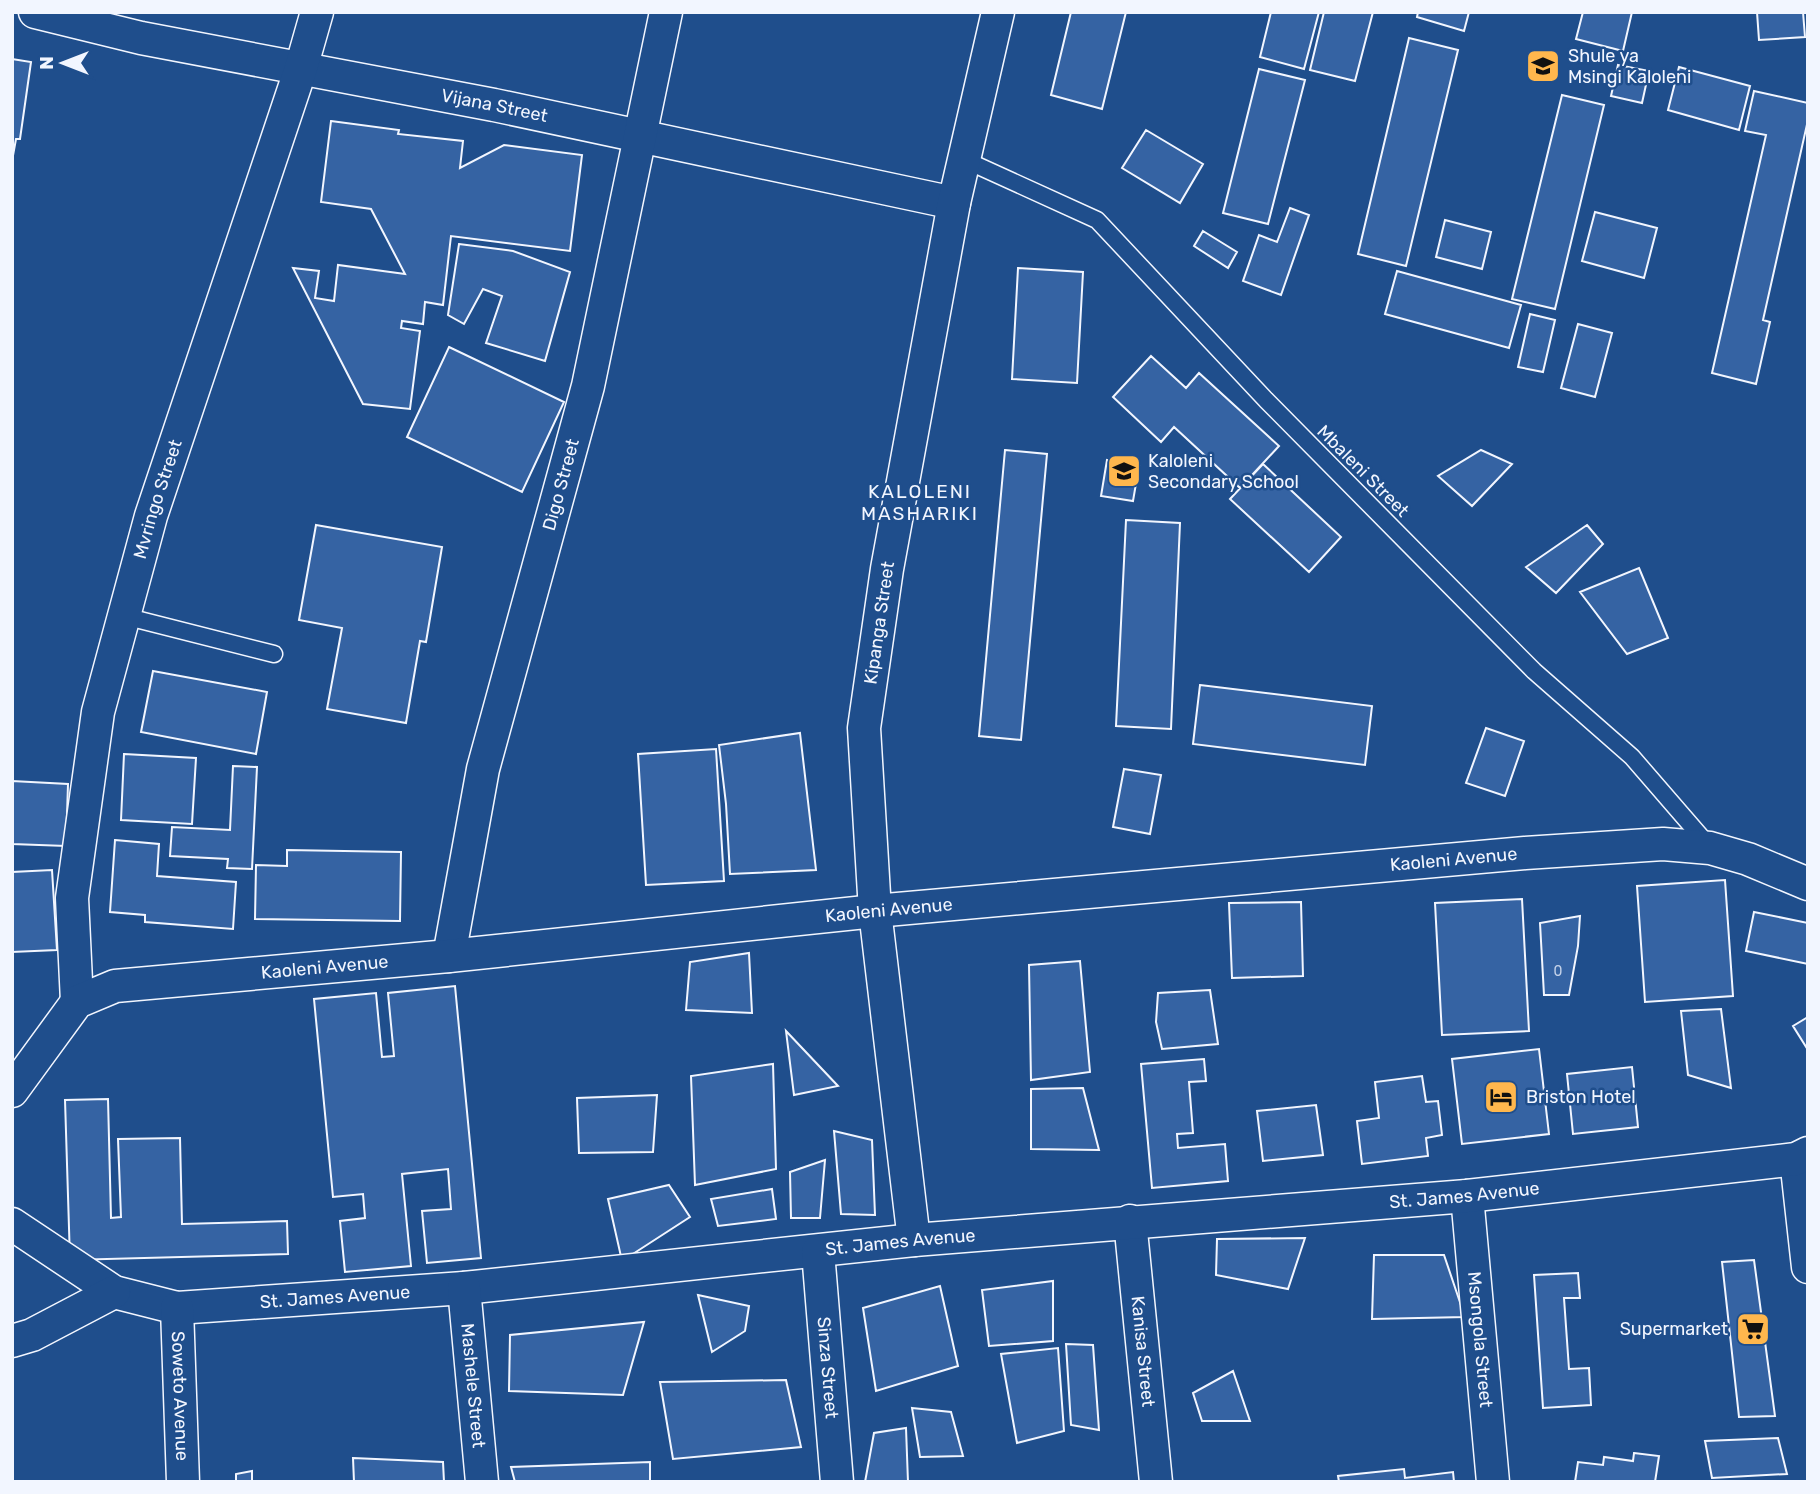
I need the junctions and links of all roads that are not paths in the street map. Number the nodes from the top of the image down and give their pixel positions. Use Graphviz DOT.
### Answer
graph roads {
  1 [pos="35,12"];
  2 [pos="317,12"];
  3 [pos="666,12"];
  4 [pos="998,12"];
  5 [pos="301,68"];
  6 [pos="640,135"];
  7 [pos="963,159"];
  8 [pos="954,203"];
  9 [pos="124,616"];
  10 [pos="274,654"];
  11 [pos="1710,848"];
  12 [pos="1808,884"];
  13 [pos="875,911"];
  14 [pos="449,956"];
  15 [pos="77,1002"];
  16 [pos="12,1091"];
  17 [pos="1802,1156"];
  18 [pos="1467,1196"];
  19 [pos="1130,1221"];
  20 [pos="12,1224"];
  21 [pos="914,1240"];
  22 [pos="818,1252"];
  23 [pos="1808,1267"];
  24 [pos="464,1288"];
  25 [pos="114,1292"];
  26 [pos="177,1308"];
  27 [pos="12,1341"];
  28 [pos="183,1482"];
  29 [pos="482,1482"];
  30 [pos="837,1482"];
  31 [pos="1156,1482"];
  32 [pos="1493,1482"];
  1 -- 5 [label="street, Vijana Street"];
  2 -- 5 [label="street, Mvringo Street"];
  3 -- 6 [label="street, Digo Street"];
  4 -- 7 [label="street, Kipanga Street"];
  5 -- 6 [label="street, Vijana Street"];
  5 -- 9 [label="street, Mvringo Street"];
  6 -- 8 [label="street, Vijana Street"];
  6 -- 14 [label="street, Digo Street"];
  7 -- 8 [label="street, Kipanga Street"];
  7 -- 11 [label="lane, Mbaleni Street"];
  8 -- 13 [label="street, Kipanga Street"];
  9 -- 10 [label="lane"];
  9 -- 15 [label="street, Mvringo Street"];
  11 -- 12 [label="street, Kaoleni Avenue"];
  11 -- 13 [label="street, Kaoleni Avenue"];
  13 -- 14 [label="street, Kaoleni Avenue"];
  13 -- 21 [label="street, Kipanga Street"];
  14 -- 15 [label="street, Kaoleni Avenue"];
  15 -- 16 [label="street"];
  17 -- 18 [label="street, St. James Avenue"];
  17 -- 23 [label="street"];
  18 -- 19 [label="street, St. James Avenue"];
  18 -- 32 [label="street, Msongola Street"];
  19 -- 21 [label="street, St. James Avenue"];
  19 -- 31 [label="street, Kanisa Street"];
  20 -- 25 [label="street, St. James Avenue"];
  21 -- 22 [label="street, St. James Avenue"];
  22 -- 24 [label="street, St. James Avenue"];
  22 -- 30 [label="street, Sinza Street"];
  24 -- 26 [label="street, St. James Avenue"];
  24 -- 29 [label="street, Mashele Street"];
  25 -- 26 [label="street, St. James Avenue"];
  25 -- 27 [label="street"];
  26 -- 28 [label="street, Soweto Avenue"];
}
